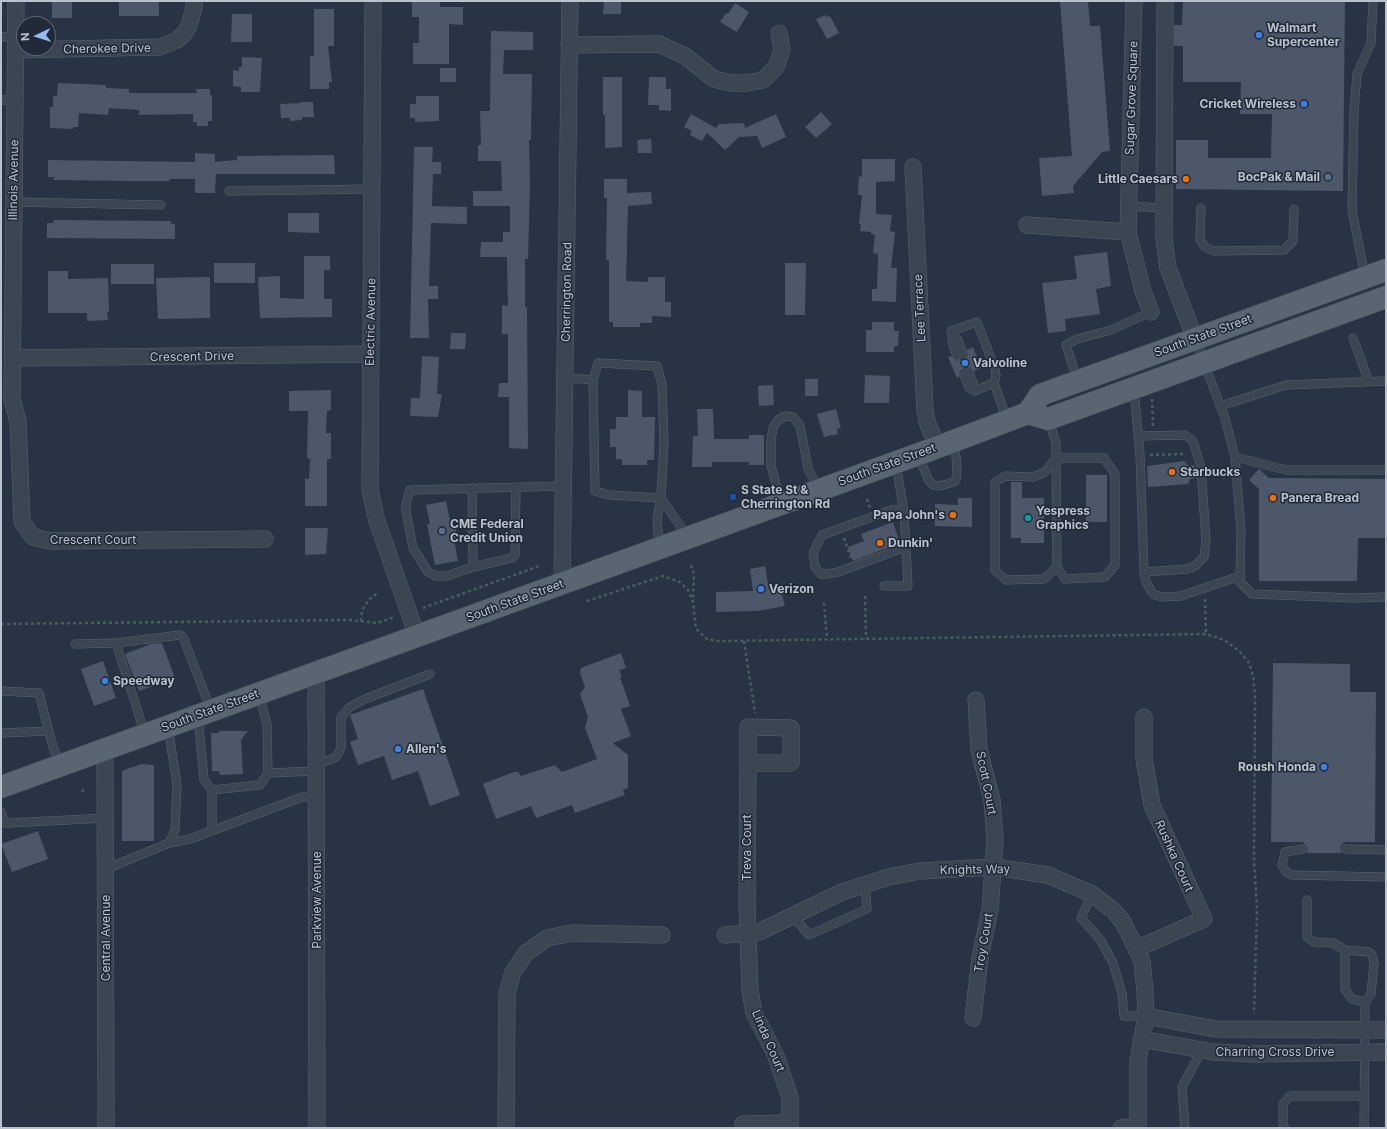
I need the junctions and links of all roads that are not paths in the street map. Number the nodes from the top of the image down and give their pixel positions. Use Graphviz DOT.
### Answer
graph roads {
  1 [pos="16,1"];
  2 [pos="194,1"];
  3 [pos="373,1"];
  4 [pos="570,1"];
  5 [pos="1134,1"];
  6 [pos="1165,1"];
  7 [pos="1374,1"];
  8 [pos="779,33"];
  9 [pos="11,41"];
  10 [pos="569,44"];
  11 [pos="8,100"];
  12 [pos="913,167"];
  13 [pos="372,190"];
  14 [pos="229,191"];
  15 [pos="14,202"];
  16 [pos="161,205"];
  17 [pos="1128,206"];
  18 [pos="1163,208"];
  19 [pos="1201,208"];
  20 [pos="1294,209"];
  21 [pos="1027,225"];
  22 [pos="1128,232"];
  23 [pos="1386,270"];
  24 [pos="1359,280"];
  25 [pos="1386,297"];
  26 [pos="1151,312"];
  27 [pos="1353,338"];
  28 [pos="1195,339"];
  29 [pos="371,354"];
  30 [pos="960,355"];
  31 [pos="12,358"];
  32 [pos="1203,363"];
  33 [pos="1106,372"];
  34 [pos="967,374"];
  35 [pos="566,378"];
  36 [pos="593,380"];
  37 [pos="1079,381"];
  38 [pos="1386,381"];
  39 [pos="1369,382"];
  40 [pos="994,383"];
  41 [pos="1142,394"];
  42 [pos="1088,405"];
  43 [pos="1220,406"];
  44 [pos="1039,409"];
  45 [pos="1007,421"];
  46 [pos="1139,436"];
  47 [pos="936,448"];
  48 [pos="1235,457"];
  49 [pos="1056,458"];
  50 [pos="896,462"];
  51 [pos="1386,470"];
  52 [pos="564,486"];
  53 [pos="516,487"];
  54 [pos="472,488"];
  55 [pos="818,491"];
  56 [pos="661,498"];
  57 [pos="781,504"];
  58 [pos="903,510"];
  59 [pos="266,539"];
  60 [pos="688,539"];
  61 [pos="906,547"];
  62 [pos="659,549"];
  63 [pos="473,567"];
  64 [pos="1057,567"];
  65 [pos="1144,572"];
  66 [pos="1240,576"];
  67 [pos="562,583"];
  68 [pos="884,586"];
  69 [pos="1386,597"];
  70 [pos="417,636"];
  71 [pos="116,643"];
  72 [pos="75,644"];
  73 [pos="316,673"];
  74 [pos="430,674"];
  75 [pos="1,691"];
  76 [pos="259,693"];
  77 [pos="976,700"];
  78 [pos="204,713"];
  79 [pos="1144,717"];
  80 [pos="167,726"];
  81 [pos="49,731"];
  82 [pos="1,732"];
  83 [pos="146,734"];
  84 [pos="105,749"];
  85 [pos="748,763"];
  86 [pos="60,765"];
  87 [pos="317,767"];
  88 [pos="268,773"];
  89 [pos="1,787"];
  90 [pos="212,790"];
  91 [pos="317,797"];
  92 [pos="1,812"];
  93 [pos="106,818"];
  94 [pos="212,830"];
  95 [pos="168,843"];
  96 [pos="1303,849"];
  97 [pos="1345,849"];
  98 [pos="1386,850"];
  99 [pos="994,867"];
  100 [pos="106,868"];
  101 [pos="1386,877"];
  102 [pos="865,884"];
  103 [pos="1092,894"];
  104 [pos="1307,900"];
  105 [pos="792,915"];
  106 [pos="748,934"];
  107 [pos="662,935"];
  108 [pos="725,935"];
  109 [pos="1136,949"];
  110 [pos="1345,950"];
  111 [pos="1365,1002"];
  112 [pos="1146,1016"];
  113 [pos="973,1018"];
  114 [pos="1365,1030"];
  115 [pos="1386,1030"];
  116 [pos="1142,1039"];
  117 [pos="1202,1050"];
  118 [pos="1364,1052"];
  119 [pos="1386,1052"];
  120 [pos="1365,1096"];
  121 [pos="790,1126"];
  122 [pos="1138,1127"];
  123 [pos="106,1128"];
  124 [pos="317,1128"];
  125 [pos="506,1128"];
  126 [pos="743,1128"];
  127 [pos="1121,1128"];
  128 [pos="1185,1128"];
  129 [pos="1285,1128"];
  130 [pos="1364,1128"];
  1 -- 9 [label="street, Illinois Avenue"];
  2 -- 9 [label="street, Cherokee Drive"];
  3 -- 13 [label="street, Electric Avenue"];
  4 -- 10 [label="street, Cherrington Road"];
  5 -- 17 [label="street, Sugar Grove Square"];
  6 -- 18 [label="street"];
  7 -- 24 [label="lane"];
  8 -- 10 [label="street"];
  9 -- 11 [label="street, Illinois Avenue"];
  10 -- 35 [label="street, Cherrington Road"];
  11 -- 15 [label="street, Illinois Avenue"];
  12 -- 47 [label="street, Lee Terrace"];
  13 -- 14 [label="lane"];
  13 -- 29 [label="street, Electric Avenue"];
  15 -- 16 [label="lane"];
  15 -- 31 [label="street, Illinois Avenue"];
  17 -- 18 [label="lane"];
  17 -- 22 [label="street, Sugar Grove Square"];
  18 -- 28 [label="street"];
  19 -- 20 [label="lane"];
  21 -- 22 [label="street"];
  22 -- 26 [label="street, Sugar Grove Square"];
  23 -- 24 [label="main road, South State Street"];
  24 -- 28 [label="main road, South State Street"];
  24 -- 32 [label="main road"];
  25 -- 32 [label="main road, South State Street"];
  26 -- 37 [label="lane"];
  27 -- 39 [label="lane"];
  28 -- 32 [label="lane"];
  28 -- 33 [label="main road, South State Street"];
  28 -- 42 [label="main road"];
  29 -- 31 [label="street, Crescent Drive"];
  29 -- 70 [label="street, Electric Avenue"];
  30 -- 40 [label="lane"];
  31 -- 59 [label="street, Crescent Court"];
  32 -- 41 [label="main road, South State Street"];
  32 -- 43 [label="lane"];
  33 -- 37 [label="main road, South State Street"];
  33 -- 44 [label="main road"];
  34 -- 40 [label="lane"];
  35 -- 36 [label="lane"];
  35 -- 52 [label="street, Cherrington Road"];
  36 -- 56 [label="lane"];
  36 -- 56 [label="lane"];
  37 -- 44 [label="main road, South State Street"];
  38 -- 39 [label="lane"];
  39 -- 43 [label="lane"];
  40 -- 45 [label="lane"];
  41 -- 42 [label="main road, South State Street"];
  41 -- 46 [label="lane"];
  42 -- 44 [label="main road, South State Street"];
  43 -- 48 [label="lane"];
  44 -- 45 [label="main road, South State Street"];
  44 -- 49 [label="lane"];
  45 -- 47 [label="main road, South State Street"];
  46 -- 65 [label="lane"];
  46 -- 65 [label="lane"];
  47 -- 50 [label="main road, South State Street"];
  48 -- 51 [label="lane"];
  48 -- 66 [label="lane"];
  49 -- 64 [label="lane"];
  49 -- 64 [label="lane"];
  49 -- 64 [label="lane"];
  50 -- 55 [label="main road, South State Street"];
  50 -- 58 [label="lane"];
  52 -- 53 [label="lane"];
  52 -- 67 [label="street, Cherrington Road"];
  53 -- 54 [label="lane"];
  53 -- 63 [label="lane"];
  54 -- 63 [label="lane"];
  54 -- 63 [label="lane"];
  55 -- 57 [label="main road, South State Street"];
  55 -- 57 [label="lane"];
  56 -- 60 [label="lane"];
  56 -- 62 [label="lane"];
  57 -- 60 [label="main road, South State Street"];
  58 -- 61 [label="lane"];
  58 -- 61 [label="lane"];
  60 -- 62 [label="main road, South State Street"];
  61 -- 68 [label="lane"];
  62 -- 67 [label="main road, South State Street"];
  65 -- 66 [label="lane"];
  66 -- 69 [label="lane"];
  67 -- 70 [label="main road, South State Street"];
  70 -- 73 [label="main road, South State Street"];
  71 -- 72 [label="lane"];
  71 -- 78 [label="lane"];
  71 -- 83 [label="lane"];
  73 -- 76 [label="main road, South State Street"];
  73 -- 87 [label="street, Parkview Avenue"];
  74 -- 87 [label="lane"];
  75 -- 81 [label="lane"];
  76 -- 78 [label="main road, South State Street"];
  76 -- 88 [label="lane"];
  77 -- 99 [label="street, Scott Court"];
  78 -- 80 [label="main road, South State Street"];
  78 -- 90 [label="lane"];
  79 -- 109 [label="street, Rushka Court"];
  80 -- 83 [label="main road, South State Street"];
  80 -- 95 [label="lane"];
  81 -- 82 [label="lane"];
  81 -- 86 [label="lane"];
  83 -- 84 [label="main road, South State Street"];
  84 -- 86 [label="main road, South State Street"];
  84 -- 93 [label="street, Central Avenue"];
  85 -- 85 [label="street, Treva Court"];
  85 -- 106 [label="street, Treva Court"];
  86 -- 89 [label="main road, South State Street"];
  87 -- 88 [label="lane"];
  87 -- 91 [label="street, Parkview Avenue"];
  88 -- 90 [label="lane"];
  90 -- 94 [label="lane"];
  91 -- 94 [label="lane"];
  91 -- 124 [label="street, Parkview Avenue"];
  92 -- 93 [label="lane"];
  93 -- 100 [label="street, Central Avenue"];
  94 -- 95 [label="lane"];
  95 -- 100 [label="lane"];
  96 -- 101 [label="lane"];
  97 -- 98 [label="lane"];
  99 -- 102 [label="street, Knights Way"];
  99 -- 103 [label="street, Knights Way"];
  99 -- 113 [label="street, Troy Court"];
  100 -- 123 [label="street, Central Avenue"];
  102 -- 105 [label="street, Knights Way"];
  102 -- 105 [label="lane"];
  103 -- 109 [label="street, Knights Way"];
  103 -- 112 [label="lane"];
  104 -- 110 [label="lane"];
  105 -- 106 [label="street, Knights Way"];
  106 -- 108 [label="street, Knights Way"];
  106 -- 121 [label="street, Linda Court"];
  107 -- 125 [label="street"];
  109 -- 112 [label="street, Knights Way"];
  110 -- 111 [label="lane"];
  110 -- 111 [label="lane"];
  111 -- 114 [label="lane"];
  112 -- 114 [label="street, Charring Cross Drive"];
  112 -- 116 [label="street, Knights Way"];
  114 -- 115 [label="street, Charring Cross Drive"];
  114 -- 118 [label="lane"];
  116 -- 117 [label="street, Charring Cross Drive"];
  116 -- 122 [label="street, Knights Way"];
  117 -- 118 [label="street, Charring Cross Drive"];
  117 -- 128 [label="lane"];
  118 -- 119 [label="street, Charring Cross Drive"];
  118 -- 120 [label="lane"];
  120 -- 129 [label="lane"];
  120 -- 130 [label="lane"];
  121 -- 126 [label="street, Linda Court"];
  122 -- 127 [label="street"];
}
